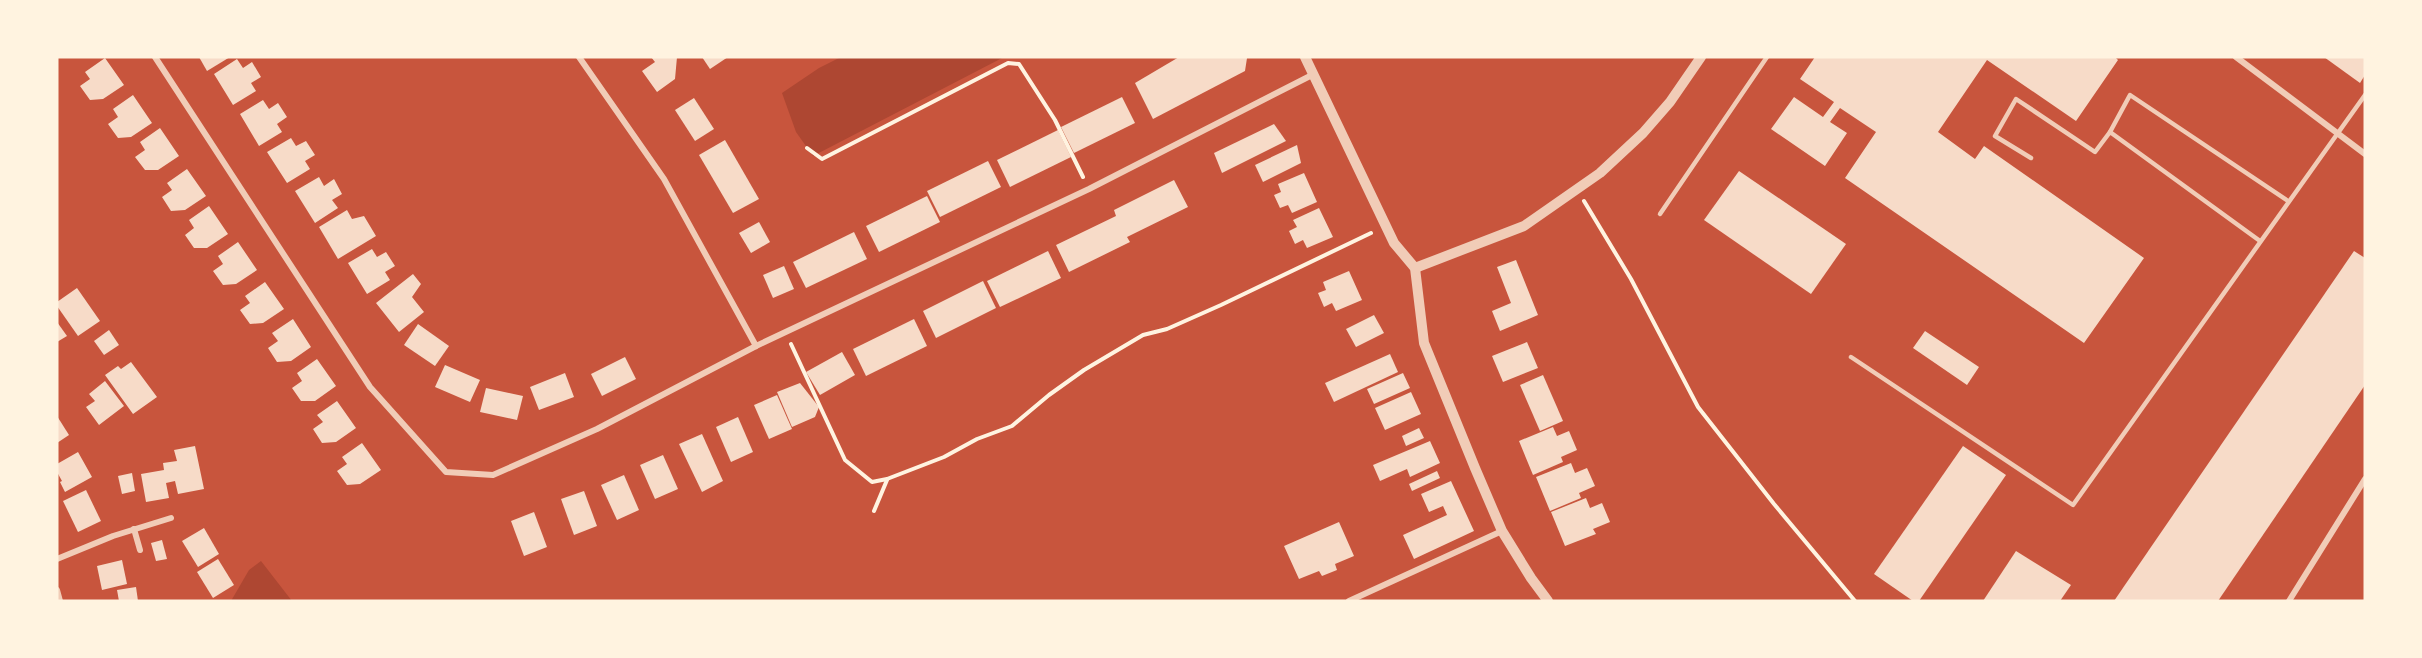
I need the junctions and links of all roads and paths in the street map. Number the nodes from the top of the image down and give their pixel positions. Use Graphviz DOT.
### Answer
graph roads {
  1 [pos="155,57"];
  2 [pos="579,57"];
  3 [pos="1305,57"];
  4 [pos="1701,57"];
  5 [pos="1767,57"];
  6 [pos="2236,57"];
  7 [pos="1314,74"];
  8 [pos="2365,95"];
  9 [pos="2110,132"];
  10 [pos="2336,133"];
  11 [pos="807,148"];
  12 [pos="2365,154"];
  13 [pos="2031,158"];
  14 [pos="1089,189"];
  15 [pos="1577,189"];
  16 [pos="2288,201"];
  17 [pos="1660,214"];
  18 [pos="1385,226"];
  19 [pos="2260,241"];
  20 [pos="1415,268"];
  21 [pos="788,332"];
  22 [pos="756,346"];
  23 [pos="1851,357"];
  24 [pos="2365,478"];
  25 [pos="887,479"];
  26 [pos="874,511"];
  27 [pos="171,518"];
  28 [pos="134,529"];
  29 [pos="1502,531"];
  30 [pos="140,550"];
  31 [pos="57,559"];
  32 [pos="57,590"];
  33 [pos="60,601"];
  34 [pos="1349,601"];
  35 [pos="1548,601"];
  36 [pos="1856,601"];
  37 [pos="2289,601"];
  1 -- 22 [label="street"];
  2 -- 22 [label="street"];
  3 -- 7 [label="street"];
  4 -- 15 [label="street"];
  5 -- 17 [label="lane"];
  6 -- 10 [label="street"];
  7 -- 14 [label="street"];
  7 -- 18 [label="street"];
  8 -- 10 [label="lane"];
  9 -- 13 [label="lane"];
  9 -- 16 [label="lane"];
  9 -- 19 [label="lane"];
  10 -- 12 [label="street"];
  10 -- 16 [label="lane"];
  11 -- 14 [label="path"];
  14 -- 21 [label="street"];
  15 -- 20 [label="street"];
  15 -- 36 [label="path"];
  16 -- 19 [label="lane"];
  18 -- 20 [label="street"];
  18 -- 25 [label="path"];
  19 -- 23 [label="lane"];
  20 -- 29 [label="street"];
  21 -- 22 [label="street"];
  21 -- 25 [label="path"];
  24 -- 37 [label="street"];
  25 -- 26 [label="path"];
  27 -- 28 [label="street"];
  28 -- 30 [label="street"];
  28 -- 31 [label="street"];
  29 -- 34 [label="street"];
  29 -- 35 [label="street"];
  32 -- 33 [label="street"];
}
